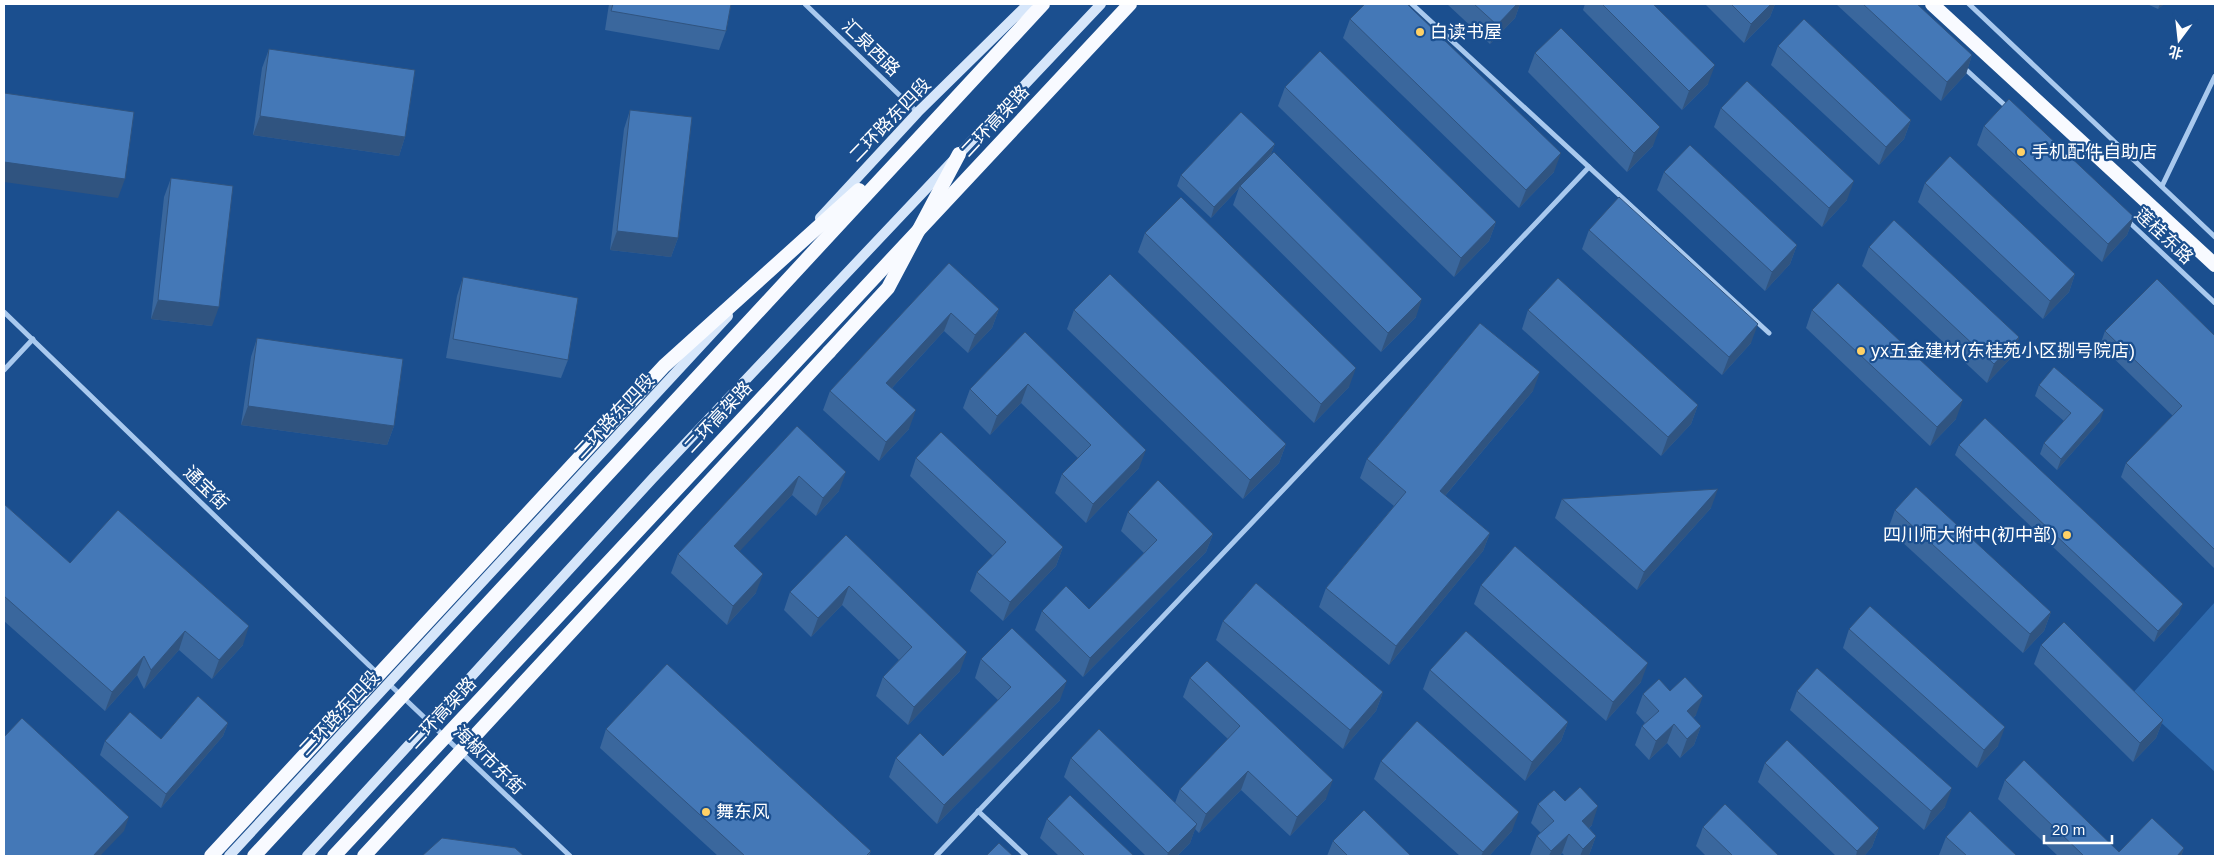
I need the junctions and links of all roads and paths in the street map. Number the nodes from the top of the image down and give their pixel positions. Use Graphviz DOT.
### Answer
graph roads {
  1 [pos="805,4"];
  2 [pos="1028,4"];
  3 [pos="1043,4"];
  4 [pos="1101,4"];
  5 [pos="1130,4"];
  6 [pos="1412,4"];
  7 [pos="1932,4"];
  8 [pos="1969,4"];
  9 [pos="1954,58"];
  10 [pos="2215,76"];
  11 [pos="918,112"];
  12 [pos="2012,113"];
  13 [pos="926,129"];
  14 [pos="959,154"];
  15 [pos="1589,167"];
  16 [pos="2162,186"];
  17 [pos="2121,215"];
  18 [pos="2215,237"];
  19 [pos="2215,265"];
  20 [pos="2215,303"];
  21 [pos="4,312"];
  22 [pos="1769,334"];
  23 [pos="33,339"];
  24 [pos="4,370"];
  25 [pos="388,684"];
  26 [pos="430,723"];
  27 [pos="978,812"];
  28 [pos="211,856"];
  29 [pos="229,856"];
  30 [pos="254,856"];
  31 [pos="307,856"];
  32 [pos="334,856"];
  33 [pos="364,856"];
  34 [pos="570,856"];
  35 [pos="936,856"];
  36 [pos="1026,856"];
  1 -- 11 [label="street, 汇泉西路"];
  2 -- 11 [label="main road, 二环路东四段"];
  3 -- 13 [label="highway, bridge"];
  4 -- 14 [label="main road"];
  5 -- 32 [label="highway, 二环高架路, bridge"];
  6 -- 15 [label="street"];
  7 -- 19 [label="highway"];
  8 -- 16 [label="street, 莲桂东路"];
  9 -- 12 [label="street"];
  10 -- 16 [label="street"];
  11 -- 25 [label="main road, 二环路东四段"];
  13 -- 28 [label="highway, bridge"];
  13 -- 30 [label="highway, bridge"];
  14 -- 26 [label="main road"];
  14 -- 33 [label="highway, bridge"];
  15 -- 22 [label="street"];
  15 -- 27 [label="street"];
  16 -- 18 [label="street, 莲桂东路"];
  17 -- 20 [label="street, 莲桂东路"];
  21 -- 23 [label="street, 通宝街"];
  23 -- 24 [label="street"];
  23 -- 25 [label="street, 通宝街"];
  25 -- 26 [label="street, 海椒市东街"];
  25 -- 29 [label="main road, 二环路东四段"];
  26 -- 31 [label="main road"];
  26 -- 34 [label="street, 海椒市东街"];
  27 -- 35 [label="street"];
  27 -- 36 [label="street"];
}
